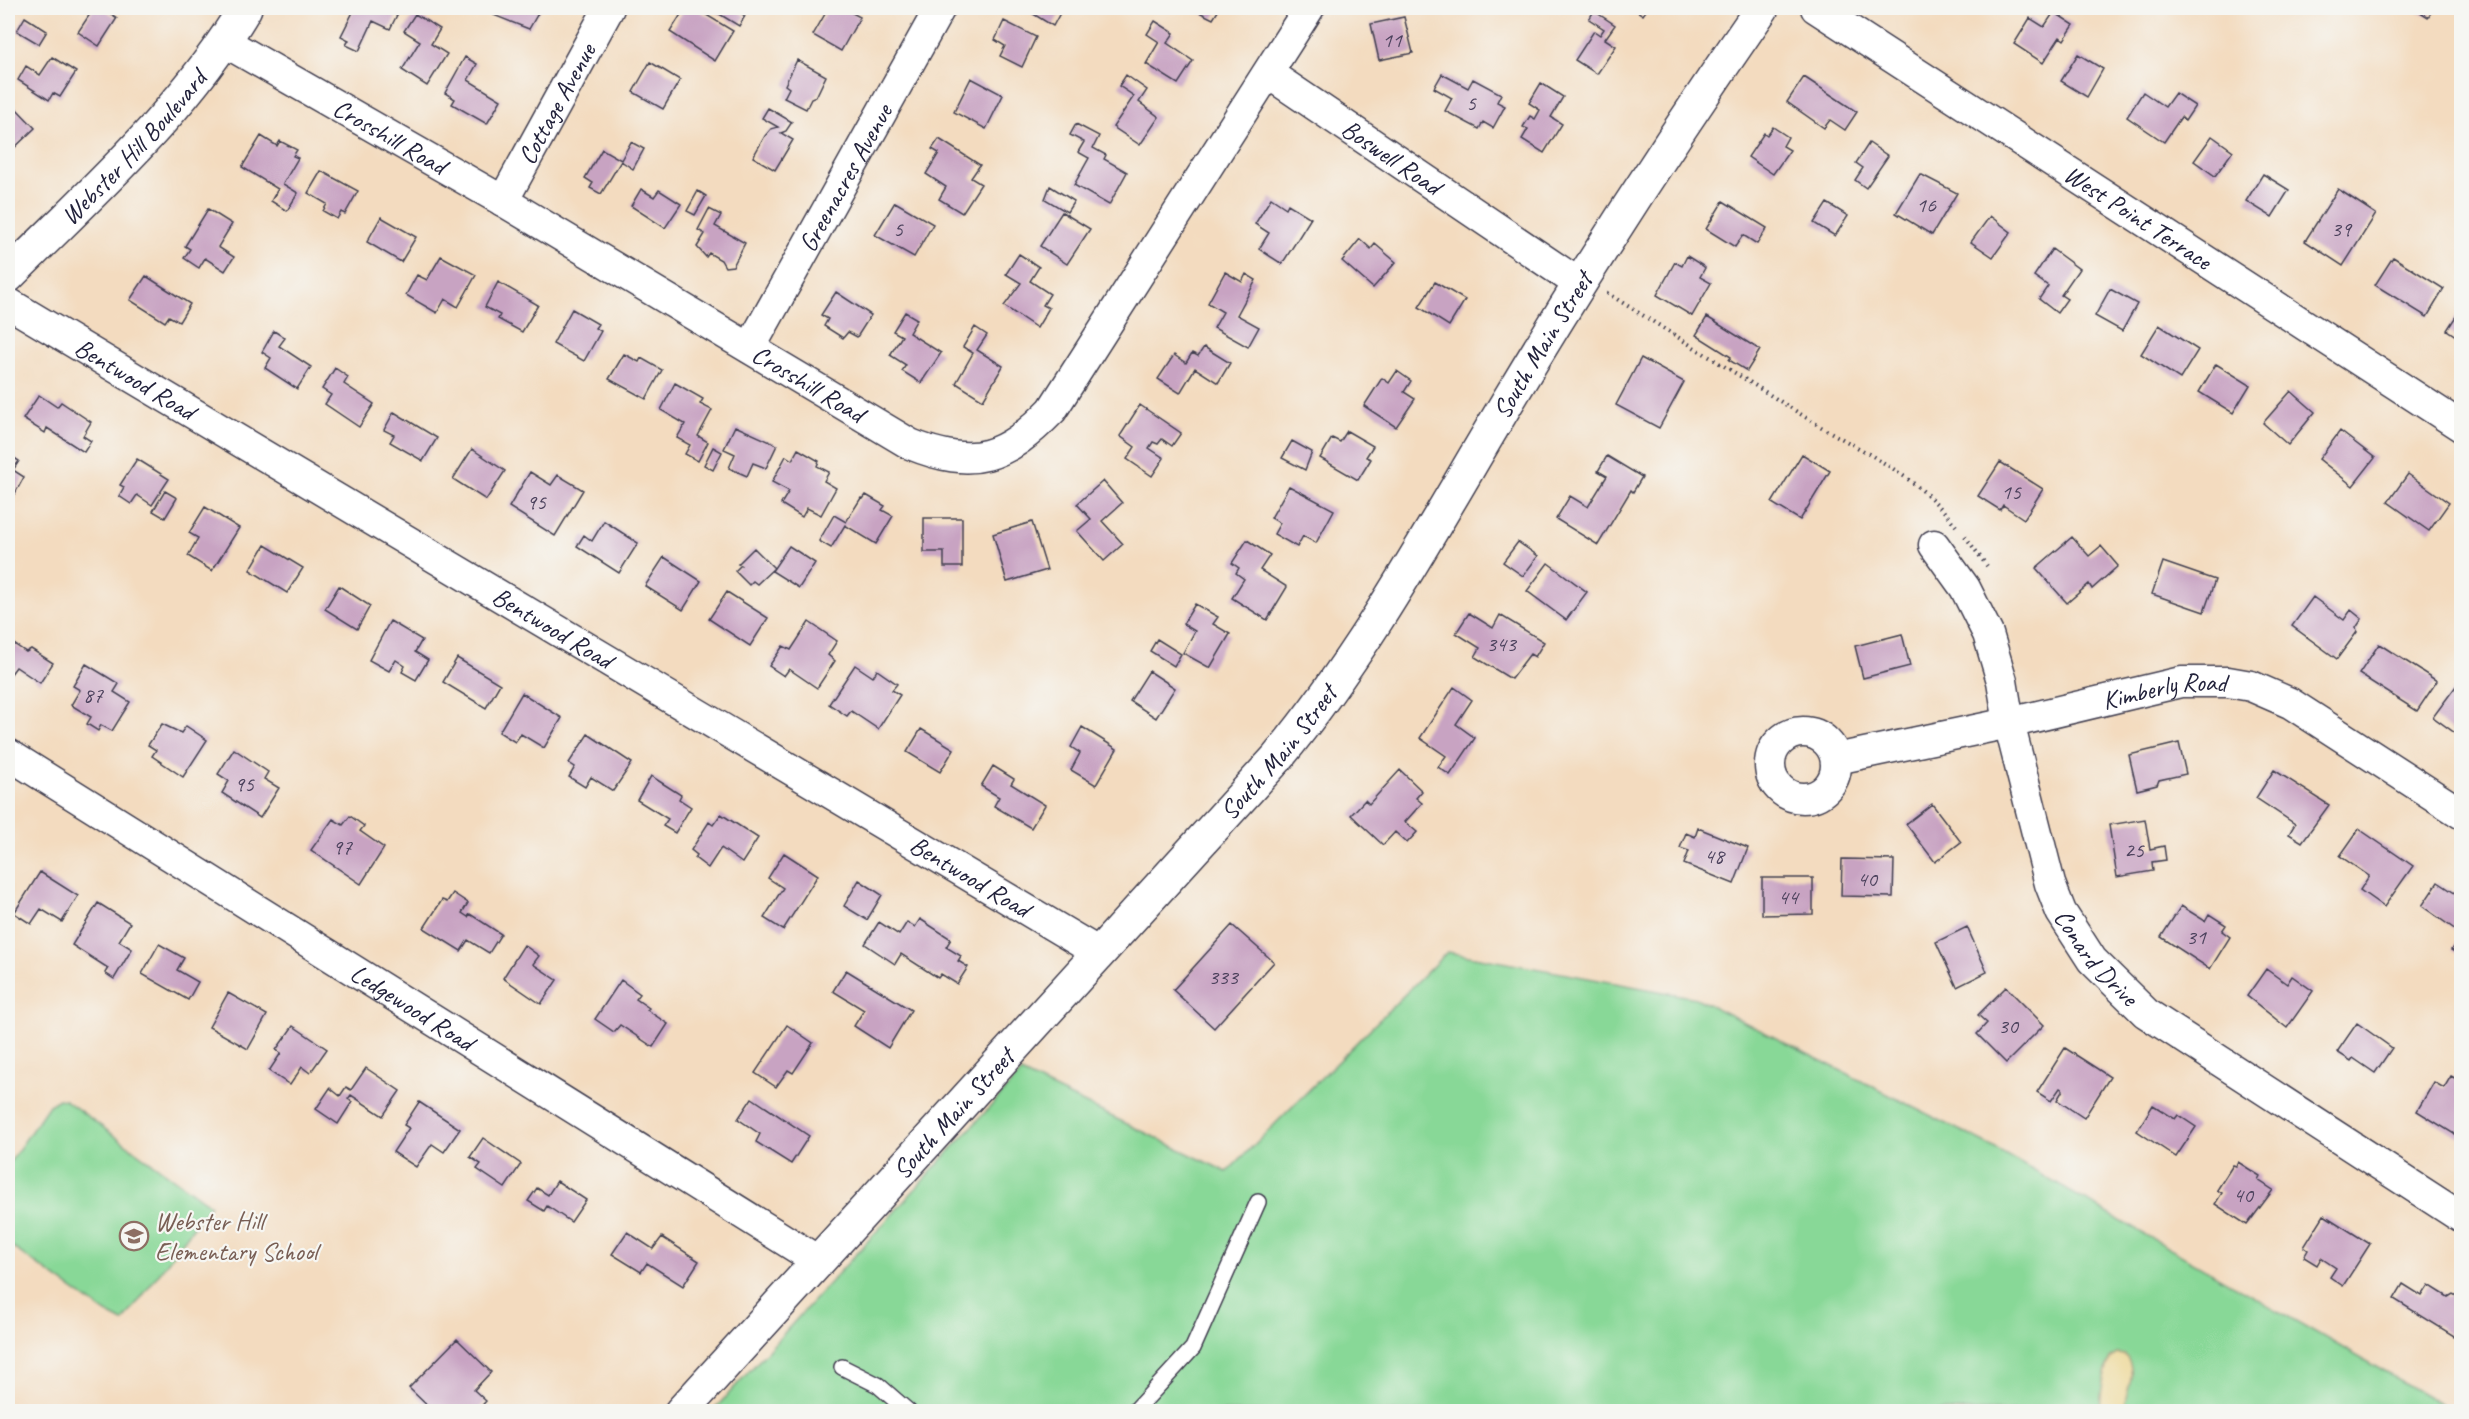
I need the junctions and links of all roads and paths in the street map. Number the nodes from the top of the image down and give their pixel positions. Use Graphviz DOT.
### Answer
graph roads {
  1 [pos="245,8"];
  2 [pos="609,8"];
  3 [pos="940,8"];
  4 [pos="1309,8"];
  5 [pos="1762,8"];
  6 [pos="1816,8"];
  7 [pos="225,42"];
  8 [pos="1269,74"];
  9 [pos="503,201"];
  10 [pos="8,276"];
  11 [pos="1593,288"];
  12 [pos="8,303"];
  13 [pos="750,348"];
  14 [pos="2462,428"];
  15 [pos="1934,545"];
  16 [pos="1988,566"];
  17 [pos="2008,723"];
  18 [pos="8,754"];
  19 [pos="1836,759"];
  20 [pos="2462,814"];
  21 [pos="1099,953"];
  22 [pos="1258,1202"];
  23 [pos="2462,1218"];
  24 [pos="818,1261"];
  25 [pos="842,1367"];
  26 [pos="681,1412"];
  27 [pos="909,1412"];
  28 [pos="1134,1412"];
  1 -- 7 [label="main road, Webster Hill Boulevard"];
  2 -- 9 [label="street, Cottage Avenue"];
  3 -- 13 [label="street, Greenacres Avenue"];
  4 -- 8 [label="street"];
  5 -- 11 [label="main road, South Main Street"];
  6 -- 14 [label="street, West Point Terrace"];
  7 -- 9 [label="street, Crosshill Road"];
  7 -- 10 [label="main road, Webster Hill Boulevard"];
  8 -- 11 [label="street, Boswell Road"];
  8 -- 13 [label="street, Crosshill Road"];
  9 -- 13 [label="street, Crosshill Road"];
  11 -- 16 [label="path"];
  11 -- 21 [label="main road, South Main Street"];
  12 -- 21 [label="street, Bentwood Road"];
  15 -- 17 [label="street, Conard Drive"];
  17 -- 19 [label="street, Kimberly Road"];
  17 -- 20 [label="street, Kimberly Road"];
  17 -- 23 [label="street, Conard Drive"];
  18 -- 24 [label="street, Ledgewood Road"];
  21 -- 24 [label="main road, South Main Street"];
  22 -- 28 [label="lane"];
  24 -- 26 [label="main road, South Main Street"];
  25 -- 27 [label="lane"];
}
